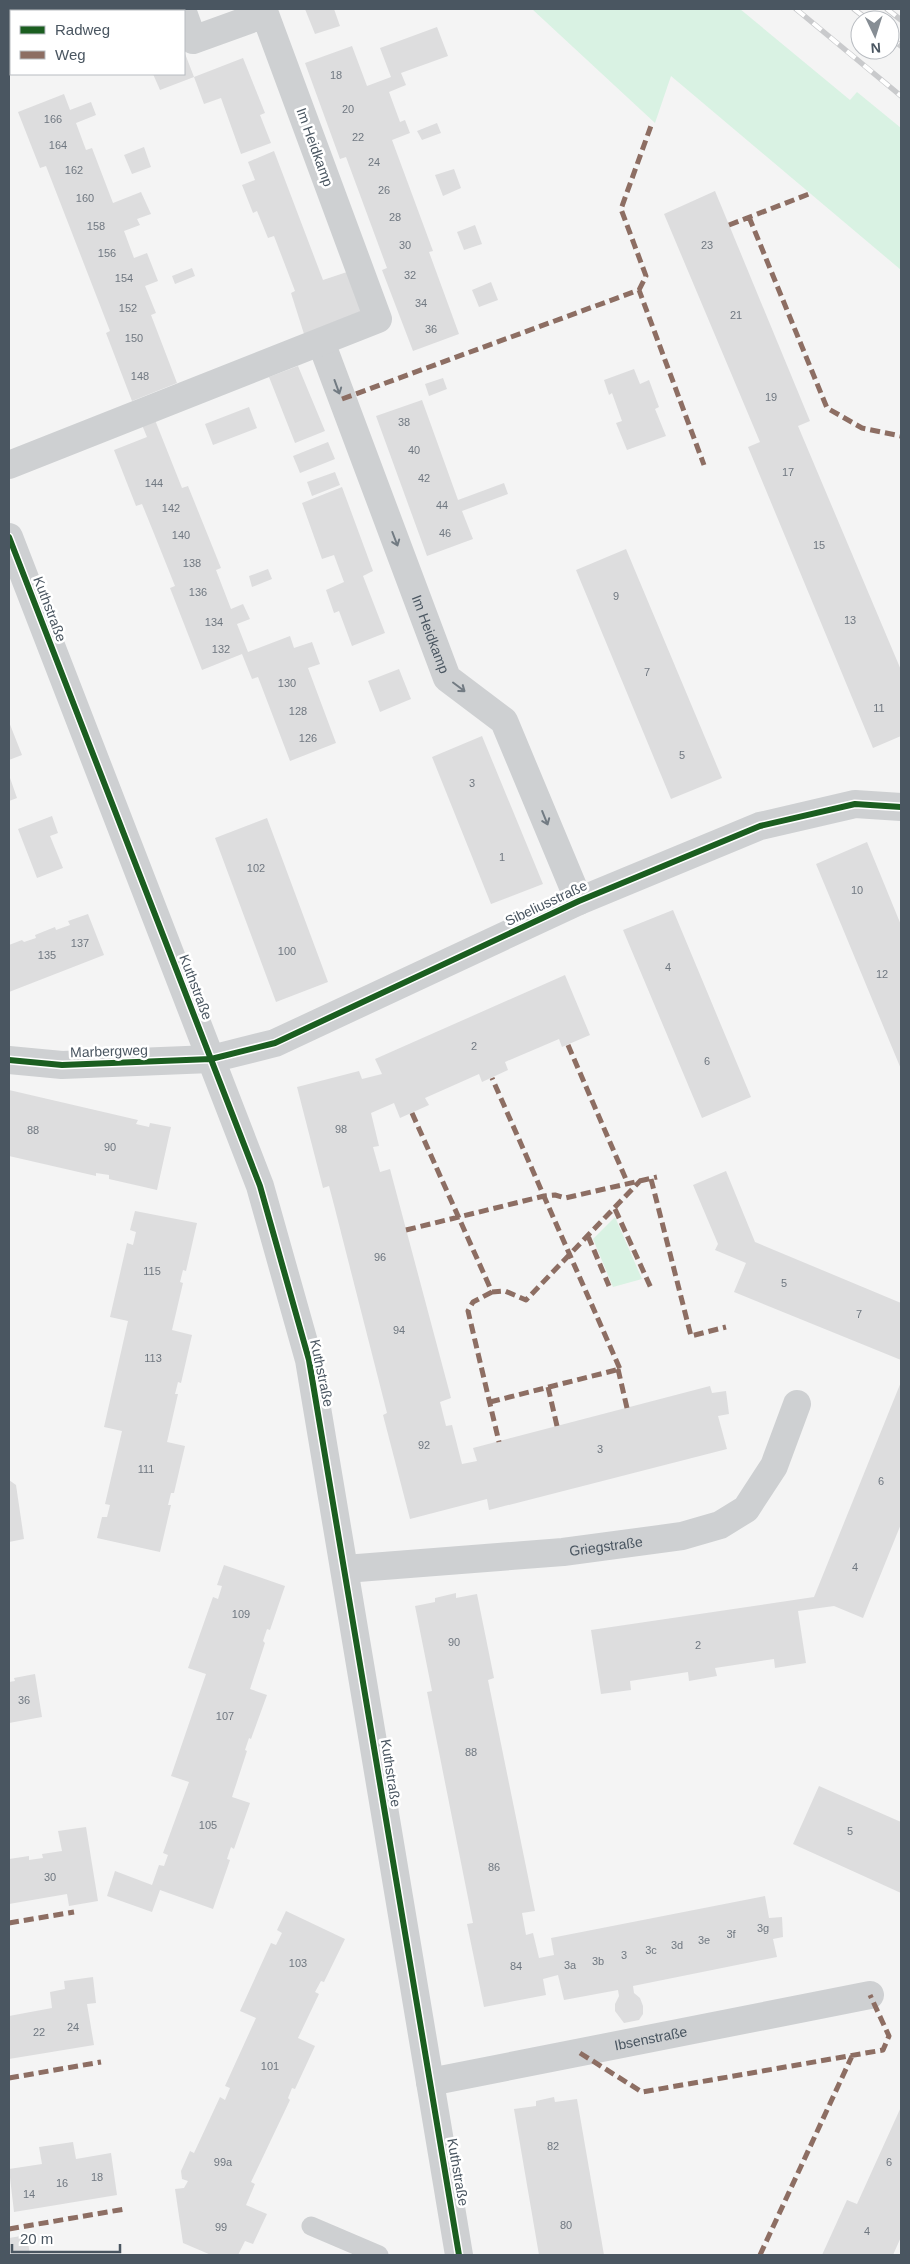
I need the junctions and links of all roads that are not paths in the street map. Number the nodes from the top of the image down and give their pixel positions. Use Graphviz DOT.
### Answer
graph roads {
  1 [pos="185,18"];
  2 [pos="320,342"];
  3 [pos="9,465"];
  4 [pos="9,538"];
  5 [pos="901,807"];
  6 [pos="579,901"];
  7 [pos="211,1059"];
  8 [pos="9,1060"];
  9 [pos="796,1404"];
  10 [pos="345,1569"];
  11 [pos="870,1995"];
  12 [pos="430,2082"];
  13 [pos="311,2226"];
  14 [pos="379,2255"];
  15 [pos="459,2255"];
  1 -- 2 [label="street, Im Heidkamp"];
  2 -- 3 [label="street, Im Heidkamp"];
  2 -- 6 [label="street, Im Heidkamp, one-way"];
  4 -- 7 [label="street, Kuthstraße"];
  5 -- 6 [label="street, Sibeliusstraße"];
  6 -- 7 [label="street, Sibeliusstraße"];
  7 -- 8 [label="street, Marbergweg"];
  7 -- 10 [label="street, Kuthstraße"];
  9 -- 10 [label="street, Griegstraße"];
  10 -- 12 [label="street, Kuthstraße"];
  11 -- 12 [label="street, Ibsenstraße"];
  12 -- 15 [label="street, Kuthstraße"];
  13 -- 14 [label="lane"];
}
